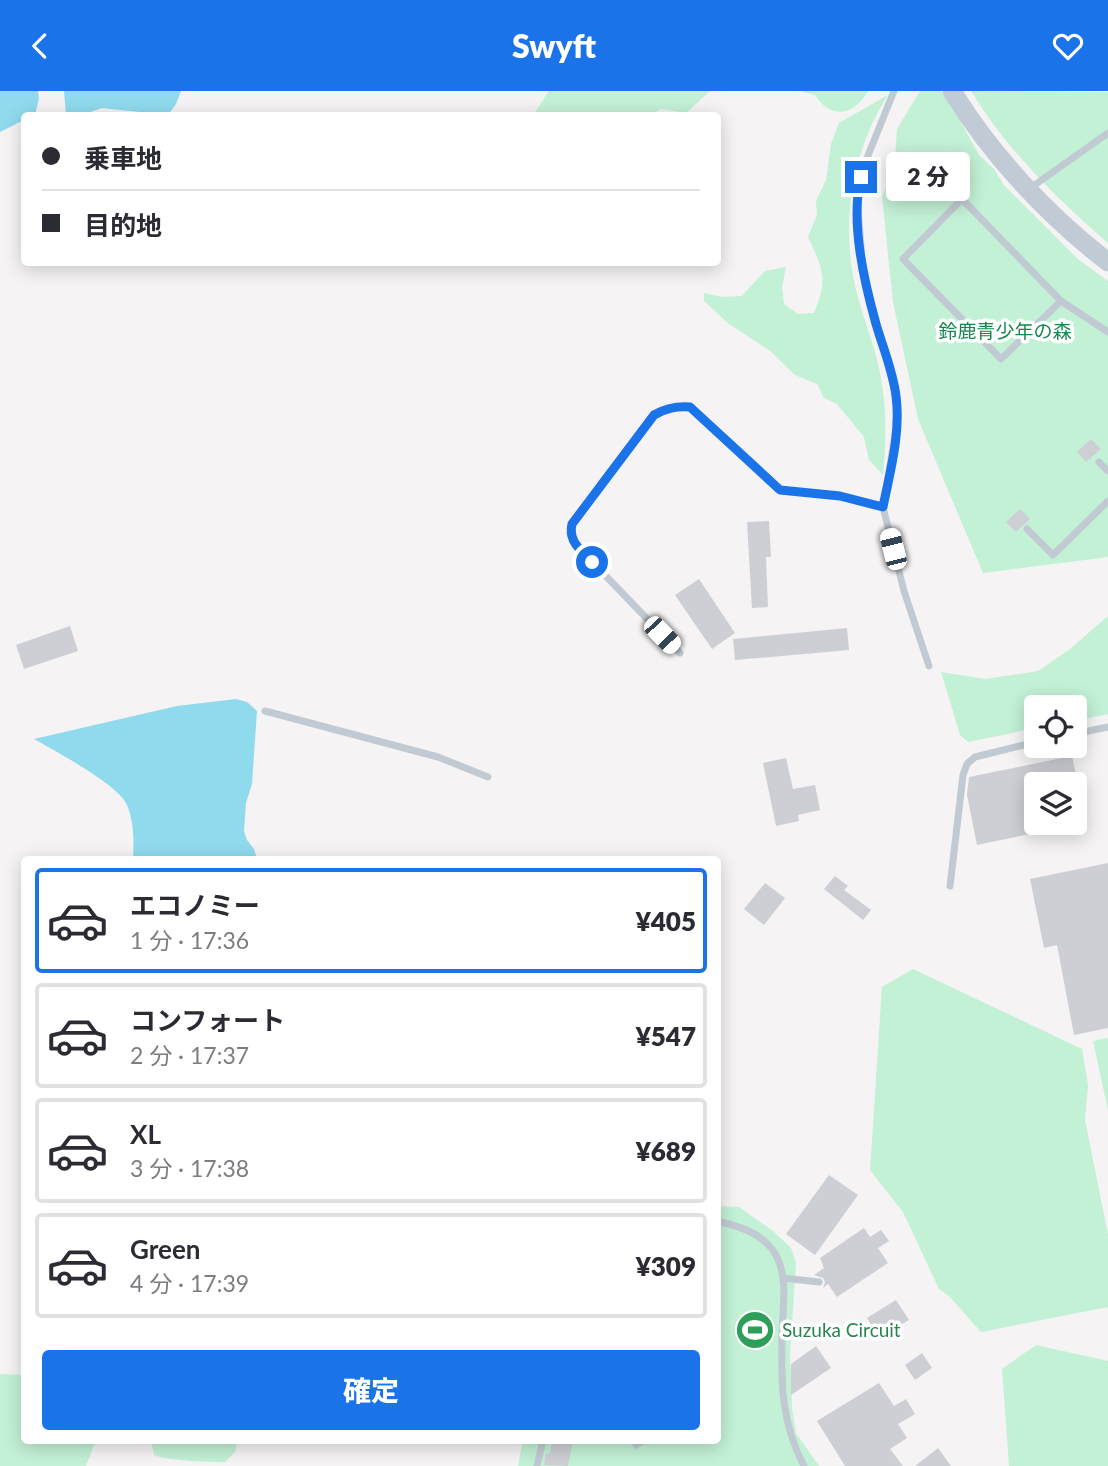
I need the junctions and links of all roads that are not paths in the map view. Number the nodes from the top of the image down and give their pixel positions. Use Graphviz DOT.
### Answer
graph roads {
  1 [pos="894,91"];
  2 [pos="952,91"];
  3 [pos="1108,133"];
  4 [pos="1028,189"];
  5 [pos="1108,262"];
  6 [pos="1060,301"];
  7 [pos="1108,332"];
  8 [pos="1099,462"];
  9 [pos="1108,471"];
  10 [pos="1108,501"];
  11 [pos="883,507"];
  12 [pos="1027,529"];
  13 [pos="680,653"];
  14 [pos="929,666"];
  15 [pos="265,711"];
  16 [pos="1108,727"];
  17 [pos="1087,731"];
  18 [pos="1024,745"];
  19 [pos="488,777"];
  20 [pos="950,886"];
  21 [pos="721,1222"];
  22 [pos="783,1278"];
  23 [pos="819,1282"];
  24 [pos="542,1444"];
  25 [pos="537,1466"];
  26 [pos="804,1466"];
  1 -- 11 [label="lane"];
  2 -- 4 [label="main road"];
  3 -- 4 [label="lane"];
  4 -- 5 [label="main road"];
  6 -- 6 [label="lane"];
  6 -- 7 [label="lane"];
  8 -- 9 [label="lane"];
  10 -- 12 [label="lane"];
  11 -- 13 [label="lane"];
  11 -- 14 [label="lane"];
  15 -- 19 [label="lane"];
  16 -- 17 [label="lane"];
  18 -- 20 [label="lane"];
  21 -- 22 [label="lane"];
  22 -- 23 [label="lane"];
  22 -- 26 [label="lane"];
  24 -- 25 [label="lane"];
}
